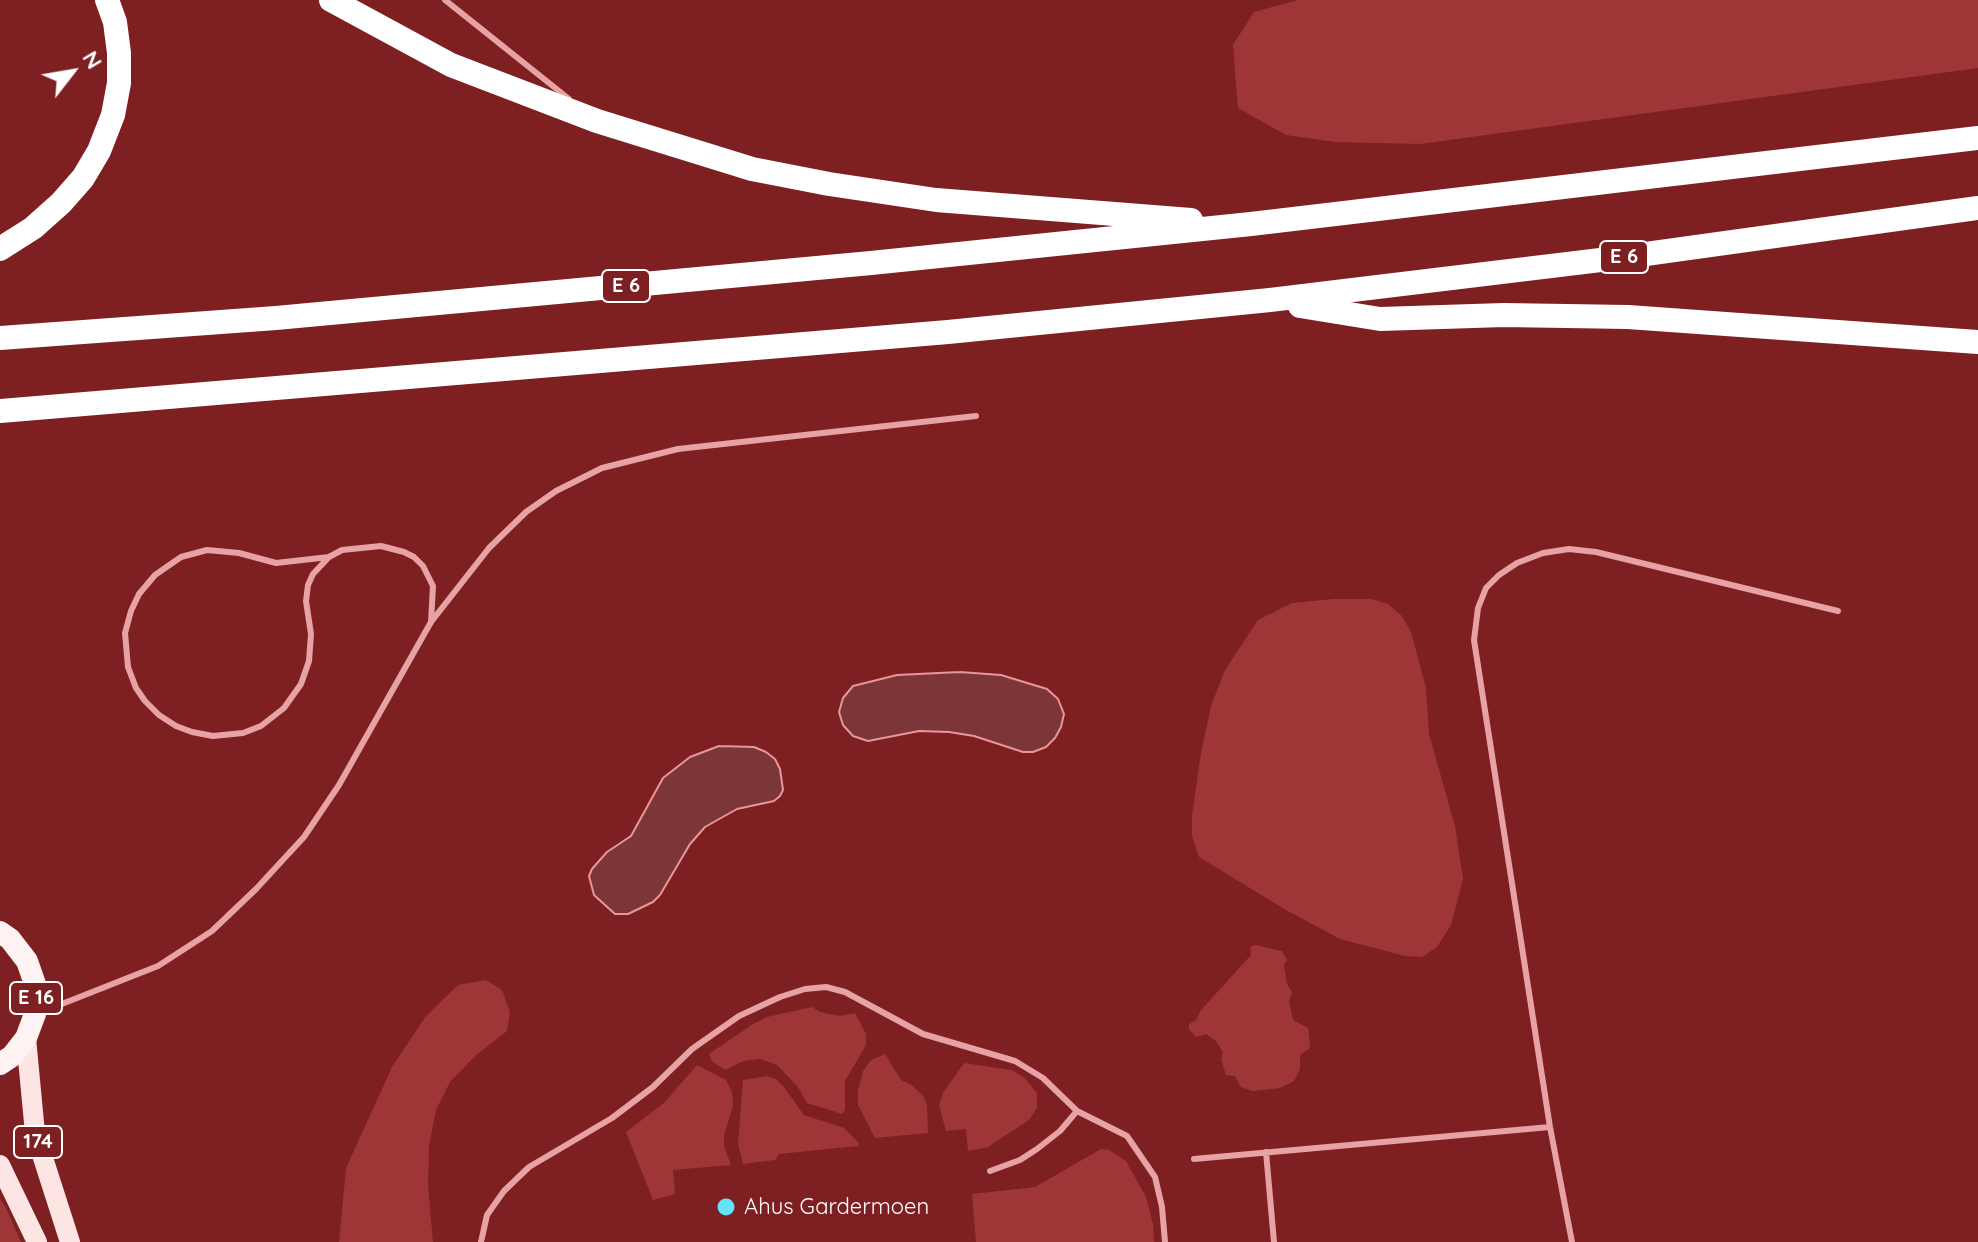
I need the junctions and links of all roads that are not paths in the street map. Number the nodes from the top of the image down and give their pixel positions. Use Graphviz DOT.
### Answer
graph roads {
  1 [pos="107,0"];
  2 [pos="331,0"];
  3 [pos="445,0"];
  4 [pos="597,121"];
  5 [pos="1978,138"];
  6 [pos="1978,208"];
  7 [pos="1251,224"];
  8 [pos="0,249"];
  9 [pos="1270,300"];
  10 [pos="0,338"];
  11 [pos="1978,342"];
  12 [pos="0,411"];
  13 [pos="976,416"];
  14 [pos="329,557"];
  15 [pos="1838,611"];
  16 [pos="431,622"];
  17 [pos="0,932"];
  18 [pos="35,1014"];
  19 [pos="26,1038"];
  20 [pos="0,1064"];
  21 [pos="1077,1111"];
  22 [pos="1550,1127"];
  23 [pos="1266,1152"];
  24 [pos="1194,1159"];
  25 [pos="0,1165"];
  26 [pos="990,1171"];
  27 [pos="37,1242"];
  28 [pos="70,1242"];
  29 [pos="481,1242"];
  30 [pos="1165,1242"];
  31 [pos="1274,1242"];
  32 [pos="1572,1242"];
  1 -- 8 [label="highway"];
  2 -- 4 [label="highway, E 6"];
  3 -- 4 [label="lane"];
  4 -- 7 [label="highway, E 6"];
  5 -- 7 [label="highway, E 6"];
  6 -- 9 [label="highway, E 6"];
  7 -- 10 [label="highway, E 6"];
  9 -- 11 [label="highway, E 6"];
  9 -- 12 [label="highway, E 6"];
  13 -- 16 [label="lane"];
  14 -- 14 [label="lane"];
  14 -- 16 [label="lane"];
  15 -- 22 [label="lane"];
  16 -- 18 [label="lane"];
  17 -- 18 [label="highway, E 16"];
  18 -- 19 [label="highway, E 16"];
  19 -- 20 [label="highway, E 16"];
  19 -- 28 [label="main road, 174"];
  21 -- 26 [label="lane"];
  21 -- 29 [label="lane"];
  21 -- 30 [label="lane"];
  22 -- 23 [label="lane"];
  22 -- 32 [label="lane"];
  23 -- 24 [label="lane"];
  23 -- 31 [label="lane"];
  25 -- 27 [label="main road, 174"];
}
